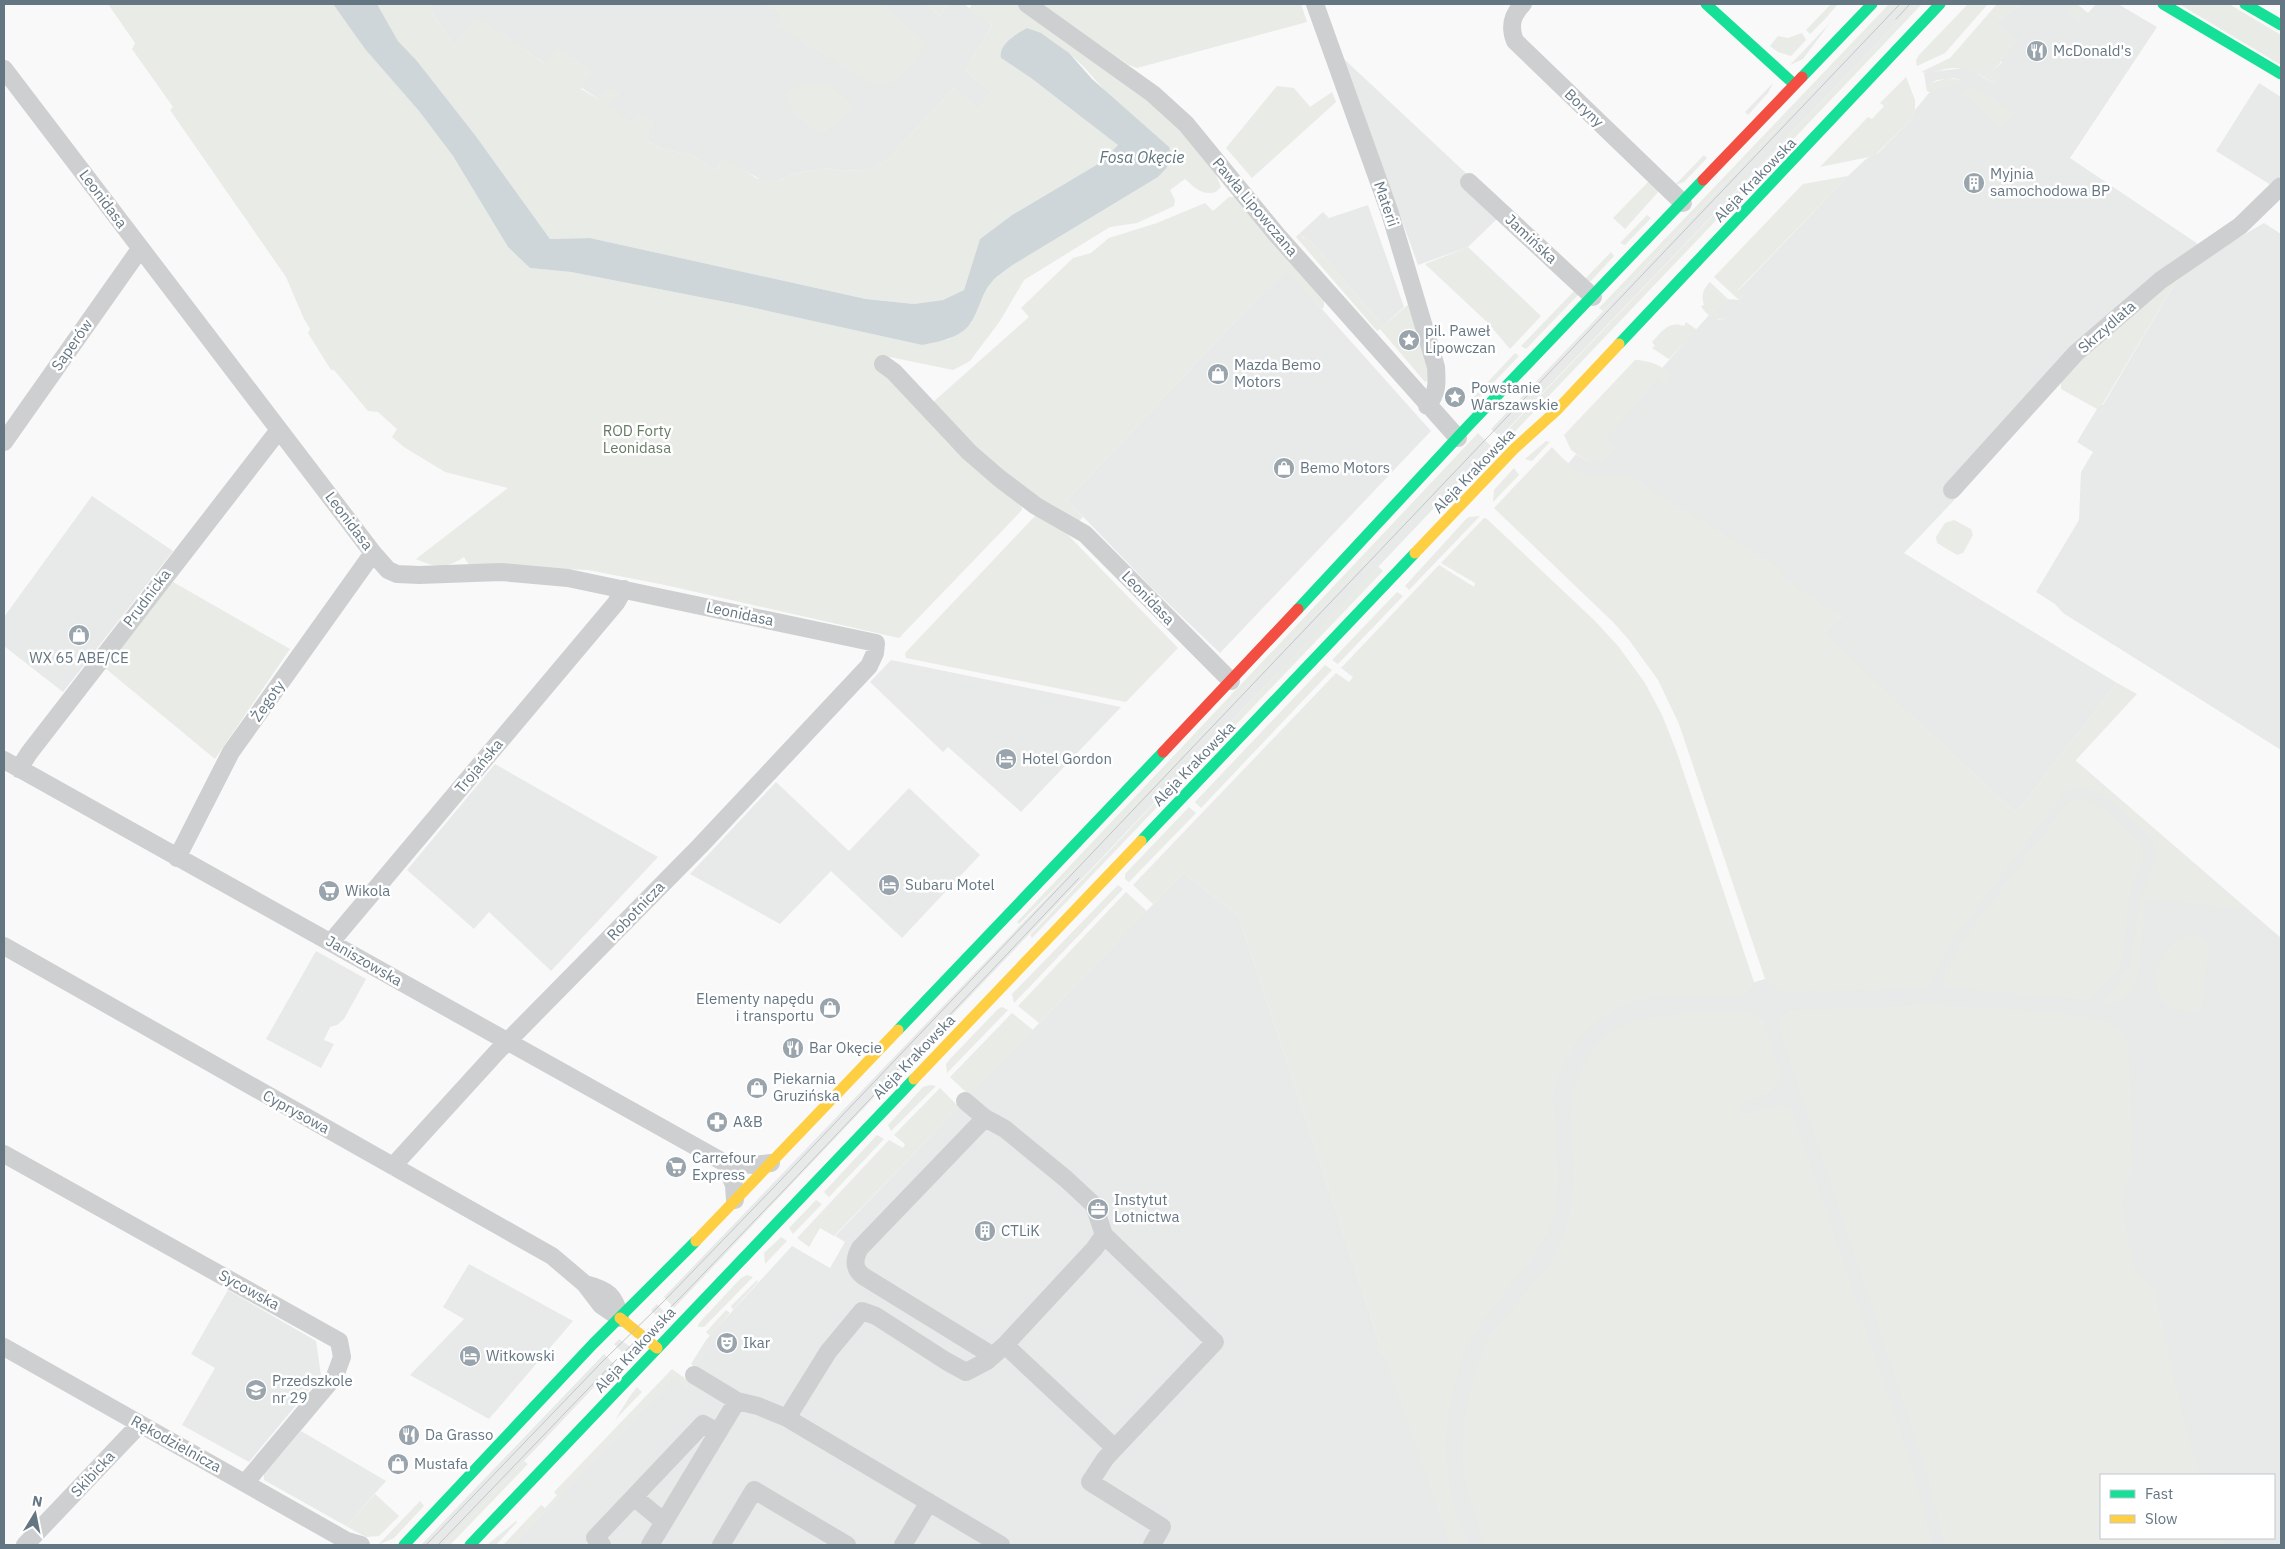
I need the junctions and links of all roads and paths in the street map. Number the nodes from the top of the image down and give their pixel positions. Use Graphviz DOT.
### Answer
graph roads {
  1 [pos="1027,4"];
  2 [pos="1315,4"];
  3 [pos="1523,4"];
  4 [pos="1706,4"];
  5 [pos="1872,4"];
  6 [pos="1940,4"];
  7 [pos="2164,4"];
  8 [pos="2250,5"];
  9 [pos="2281,25"];
  10 [pos="4,69"];
  11 [pos="2281,74"];
  12 [pos="1794,84"];
  13 [pos="1469,182"];
  14 [pos="2281,186"];
  15 [pos="1683,203"];
  16 [pos="140,249"];
  17 [pos="1593,297"];
  18 [pos="883,364"];
  19 [pos="1427,406"];
  20 [pos="279,430"];
  21 [pos="1458,438"];
  22 [pos="4,442"];
  23 [pos="1952,490"];
  24 [pos="372,553"];
  25 [pos="624,589"];
  26 [pos="875,653"];
  27 [pos="1231,681"];
  28 [pos="4,760"];
  29 [pos="19,769"];
  30 [pos="177,858"];
  31 [pos="331,942"];
  32 [pos="4,946"];
  33 [pos="508,1042"];
  34 [pos="965,1101"];
  35 [pos="985,1118"];
  36 [pos="4,1154"];
  37 [pos="771,1163"];
  38 [pos="725,1164"];
  39 [pos="393,1166"];
  40 [pos="735,1200"];
  41 [pos="1104,1235"];
  42 [pos="620,1318"];
  43 [pos="4,1347"];
  44 [pos="657,1348"];
  45 [pos="999,1350"];
  46 [pos="694,1375"];
  47 [pos="736,1401"];
  48 [pos="787,1418"];
  49 [pos="140,1424"];
  50 [pos="718,1432"];
  51 [pos="1115,1448"];
  52 [pos="245,1483"];
  53 [pos="634,1497"];
  54 [pos="929,1502"];
  55 [pos="664,1522"];
  56 [pos="353,1544"];
  57 [pos="25,1545"];
  58 [pos="404,1545"];
  59 [pos="470,1545"];
  60 [pos="602,1545"];
  61 [pos="650,1545"];
  62 [pos="720,1545"];
  63 [pos="847,1545"];
  64 [pos="903,1545"];
  65 [pos="1001,1545"];
  66 [pos="1152,1545"];
  1 -- 19 [label="street, Pawła Lipowczana"];
  2 -- 19 [label="street, Materii"];
  3 -- 15 [label="street, Boryny"];
  4 -- 12 [label="main road"];
  5 -- 12 [label="main road, Aleja Krakowska"];
  6 -- 44 [label="main road, Aleja Krakowska"];
  7 -- 11 [label="main road"];
  8 -- 9 [label="main road"];
  10 -- 16 [label="street, Leonidasa"];
  12 -- 15 [label="main road, Aleja Krakowska"];
  13 -- 17 [label="street, Jamińska"];
  14 -- 23 [label="street, Skrzydlata"];
  15 -- 17 [label="main road, Aleja Krakowska"];
  16 -- 20 [label="street, Leonidasa"];
  16 -- 22 [label="street, Saperów"];
  17 -- 21 [label="main road, Aleja Krakowska"];
  18 -- 27 [label="street, Leonidasa"];
  19 -- 21 [label="street, Pawła Lipowczana"];
  20 -- 24 [label="street, Leonidasa"];
  20 -- 29 [label="street, Prudnicka"];
  21 -- 27 [label="main road, Aleja Krakowska"];
  24 -- 25 [label="street, Leonidasa"];
  24 -- 30 [label="street, Żegoty"];
  25 -- 26 [label="street, Leonidasa"];
  25 -- 31 [label="street, Trojańska"];
  26 -- 33 [label="street, Robotnicza"];
  27 -- 37 [label="main road, Aleja Krakowska"];
  28 -- 29 [label="street, Janiszowska"];
  29 -- 30 [label="street, Janiszowska"];
  30 -- 31 [label="street, Janiszowska"];
  31 -- 33 [label="street, Janiszowska"];
  32 -- 39 [label="street, Cyprysowa"];
  33 -- 38 [label="street, Janiszowska"];
  33 -- 39 [label="street, Robotnicza"];
  34 -- 35 [label="street"];
  35 -- 41 [label="street"];
  35 -- 45 [label="street"];
  36 -- 52 [label="street, Sycowska"];
  37 -- 38 [label="street, Janiszowska"];
  37 -- 40 [label="main road, Aleja Krakowska"];
  38 -- 40 [label="street"];
  39 -- 42 [label="street, Cyprysowa"];
  40 -- 42 [label="main road, Aleja Krakowska"];
  41 -- 45 [label="street"];
  41 -- 51 [label="street"];
  42 -- 44 [label="main road"];
  42 -- 58 [label="main road, Aleja Krakowska"];
  43 -- 49 [label="street, Rękodzielnicza"];
  44 -- 59 [label="main road, Aleja Krakowska"];
  45 -- 48 [label="street"];
  45 -- 51 [label="street"];
  46 -- 47 [label="street"];
  47 -- 48 [label="street"];
  47 -- 50 [label="street"];
  48 -- 54 [label="street"];
  49 -- 52 [label="street, Rękodzielnicza"];
  49 -- 57 [label="street, Skibicka"];
  50 -- 53 [label="street"];
  50 -- 55 [label="street"];
  51 -- 66 [label="street"];
  52 -- 56 [label="street, Rękodzielnicza"];
  53 -- 55 [label="street"];
  53 -- 60 [label="street"];
  54 -- 64 [label="street"];
  54 -- 65 [label="street"];
  55 -- 61 [label="street"];
  62 -- 63 [label="street"];
}
